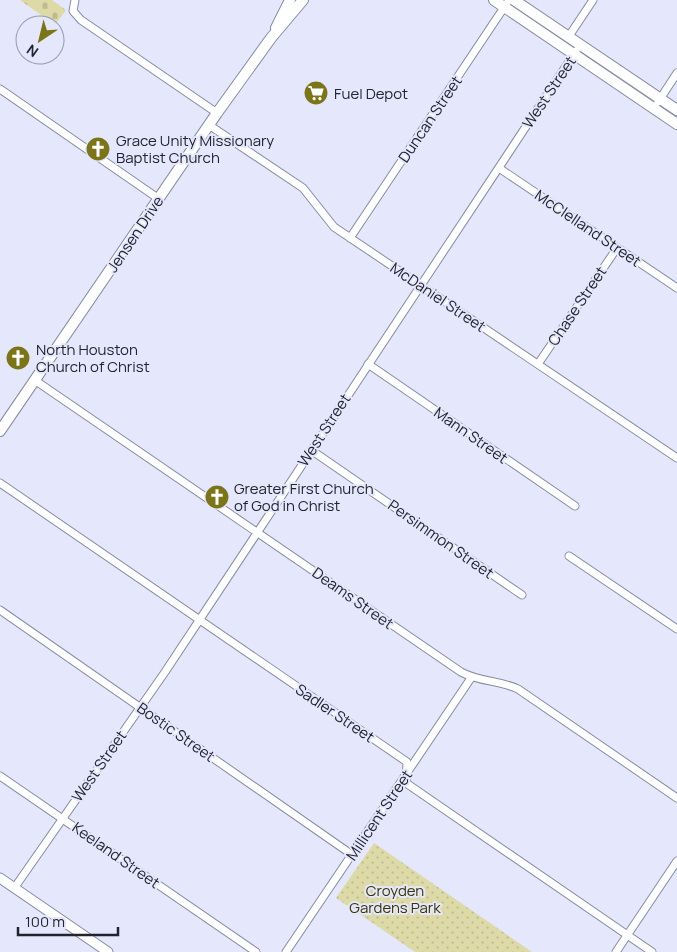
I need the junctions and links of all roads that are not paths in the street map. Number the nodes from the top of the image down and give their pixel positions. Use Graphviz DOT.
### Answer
graph roads {
  1 [pos="75,0"];
  2 [pos="290,0"];
  3 [pos="303,0"];
  4 [pos="494,0"];
  5 [pos="514,0"];
  6 [pos="593,0"];
  7 [pos="507,4"];
  8 [pos="569,36"];
  9 [pos="271,38"];
  10 [pos="580,44"];
  11 [pos="574,54"];
  12 [pos="677,73"];
  13 [pos="0,89"];
  14 [pos="657,103"];
  15 [pos="677,110"];
  16 [pos="217,113"];
  17 [pos="677,124"];
  18 [pos="209,125"];
  19 [pos="499,168"];
  20 [pos="159,199"];
  21 [pos="350,238"];
  22 [pos="617,248"];
  23 [pos="420,285"];
  24 [pos="677,288"];
  25 [pos="368,364"];
  26 [pos="538,364"];
  27 [pos="36,381"];
  28 [pos="0,431"];
  29 [pos="311,450"];
  30 [pos="677,458"];
  31 [pos="0,483"];
  32 [pos="575,506"];
  33 [pos="258,532"];
  34 [pos="569,556"];
  35 [pos="522,595"];
  36 [pos="0,610"];
  37 [pos="198,620"];
  38 [pos="677,628"];
  39 [pos="471,678"];
  40 [pos="140,707"];
  41 [pos="408,772"];
  42 [pos="0,776"];
  43 [pos="677,798"];
  44 [pos="63,818"];
  45 [pos="351,854"];
  46 [pos="677,861"];
  47 [pos="0,878"];
  48 [pos="15,888"];
  49 [pos="627,935"];
  50 [pos="108,952"];
  51 [pos="256,952"];
  52 [pos="286,952"];
  53 [pos="616,952"];
  54 [pos="652,952"];
  1 -- 16 [label="street"];
  2 -- 9 [label="main road, Jensen Drive"];
  3 -- 9 [label="main road, Jensen Drive"];
  4 -- 7 [label="main road"];
  5 -- 8 [label="main road"];
  6 -- 8 [label="street, West Street"];
  7 -- 11 [label="main road"];
  7 -- 21 [label="street, Duncan Street"];
  8 -- 10 [label="main road"];
  9 -- 16 [label="main road, Jensen Drive"];
  10 -- 11 [label="street, West Street"];
  10 -- 14 [label="main road"];
  11 -- 14 [label="main road"];
  11 -- 19 [label="street, West Street"];
  12 -- 14 [label="street"];
  13 -- 20 [label="street"];
  14 -- 15 [label="main road"];
  14 -- 17 [label="main road"];
  16 -- 18 [label="main road, Jensen Drive"];
  18 -- 20 [label="main road, Jensen Drive"];
  18 -- 21 [label="street, McDaniel Street"];
  19 -- 22 [label="street, McClelland Street"];
  19 -- 23 [label="street, West Street"];
  20 -- 27 [label="main road, Jensen Drive"];
  21 -- 23 [label="street, McDaniel Street"];
  22 -- 24 [label="street, McClelland Street"];
  22 -- 26 [label="street, Chase Street"];
  23 -- 25 [label="street, West Street"];
  23 -- 26 [label="street, McDaniel Street"];
  25 -- 29 [label="street, West Street"];
  25 -- 32 [label="street, Mann Street"];
  26 -- 30 [label="street, McDaniel Street"];
  27 -- 28 [label="main road, Jensen Drive"];
  27 -- 33 [label="street, Deams Street"];
  29 -- 33 [label="street, West Street"];
  29 -- 35 [label="street, Persimmon Street"];
  31 -- 37 [label="street, Sadler Street"];
  33 -- 37 [label="street, West Street"];
  33 -- 39 [label="street, Deams Street"];
  34 -- 38 [label="street"];
  36 -- 40 [label="street, Bostic Street"];
  37 -- 40 [label="street, West Street"];
  37 -- 41 [label="street, Sadler Street"];
  39 -- 41 [label="street, Millicent Street"];
  39 -- 43 [label="street, Deams Street"];
  40 -- 44 [label="street, West Street"];
  40 -- 45 [label="street, Bostic Street"];
  41 -- 45 [label="street, Millicent Street"];
  41 -- 49 [label="street, Sadler Street"];
  42 -- 44 [label="street, Keeland Street"];
  44 -- 48 [label="street, West Street"];
  44 -- 51 [label="street, Keeland Street"];
  45 -- 52 [label="street, Millicent Street"];
  46 -- 49 [label="street"];
  47 -- 48 [label="street"];
  48 -- 50 [label="street"];
  49 -- 53 [label="street"];
  49 -- 54 [label="street, Sadler Street"];
}
